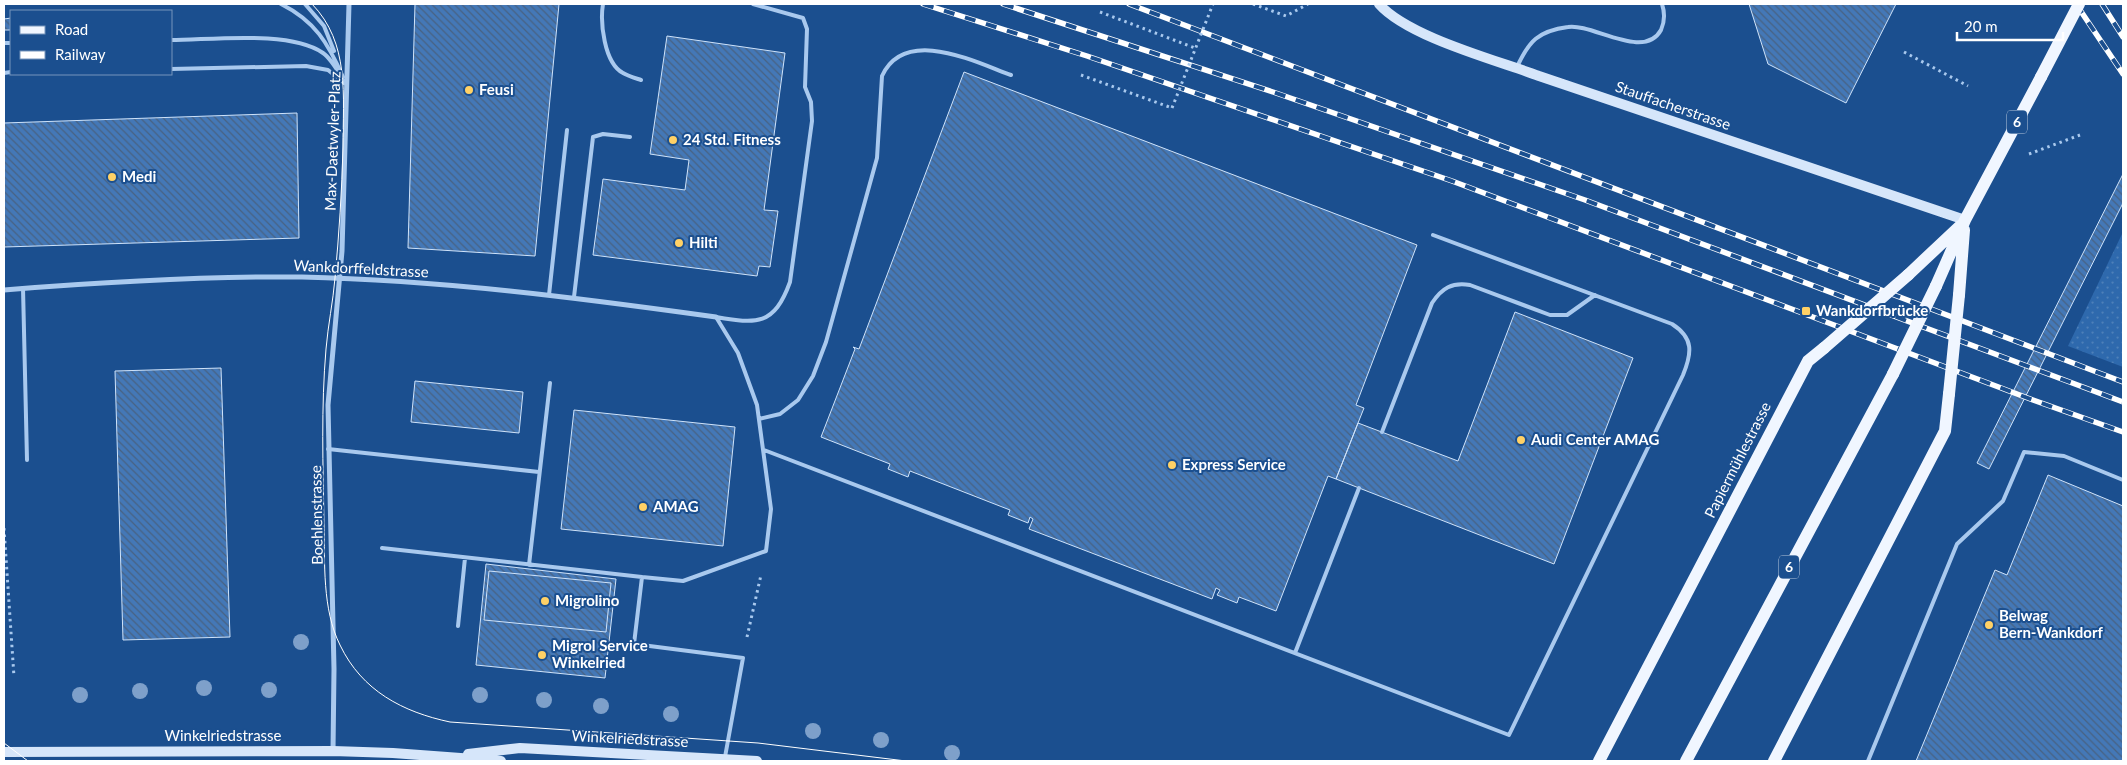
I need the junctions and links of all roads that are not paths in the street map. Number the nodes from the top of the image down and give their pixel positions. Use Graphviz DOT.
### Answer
graph roads {
  1 [pos="280,4"];
  2 [pos="305,4"];
  3 [pos="349,4"];
  4 [pos="603,4"];
  5 [pos="753,4"];
  6 [pos="1379,4"];
  7 [pos="1662,4"];
  8 [pos="2079,4"];
  9 [pos="172,40"];
  10 [pos="1517,68"];
  11 [pos="172,69"];
  12 [pos="1011,75"];
  13 [pos="642,80"];
  14 [pos="348,86"];
  15 [pos="567,130"];
  16 [pos="630,137"];
  17 [pos="1965,220"];
  18 [pos="1433,235"];
  19 [pos="339,279"];
  20 [pos="23,288"];
  21 [pos="4,290"];
  22 [pos="549,295"];
  23 [pos="1595,295"];
  24 [pos="574,297"];
  25 [pos="716,317"];
  26 [pos="550,383"];
  27 [pos="759,419"];
  28 [pos="1382,432"];
  29 [pos="328,449"];
  30 [pos="764,450"];
  31 [pos="27,460"];
  32 [pos="539,472"];
  33 [pos="2123,480"];
  34 [pos="1359,488"];
  35 [pos="382,548"];
  36 [pos="465,558"];
  37 [pos="529,565"];
  38 [pos="642,577"];
  39 [pos="458,626"];
  40 [pos="1295,653"];
  41 [pos="4,752"];
  42 [pos="333,752"];
  43 [pos="442,756"];
  44 [pos="724,759"];
  45 [pos="460,761"];
  46 [pos="501,761"];
  47 [pos="757,761"];
  48 [pos="1599,761"];
  49 [pos="1686,761"];
  50 [pos="1774,761"];
  51 [pos="1868,761"];
  1 -- 14 [label="lane"];
  2 -- 14 [label="lane"];
  3 -- 14 [label="street, Max-Daetwyler-Platz"];
  4 -- 13 [label="lane"];
  5 -- 25 [label="lane"];
  6 -- 10 [label="main road, Stauffacherstrasse"];
  7 -- 10 [label="lane"];
  8 -- 17 [label="main road, Papiermühlestrasse / 6, bridge"];
  9 -- 14 [label="lane"];
  10 -- 17 [label="main road, Stauffacherstrasse"];
  11 -- 14 [label="lane"];
  12 -- 27 [label="lane"];
  14 -- 19 [label="street, Max-Daetwyler-Platz"];
  15 -- 22 [label="lane"];
  16 -- 24 [label="lane"];
  17 -- 48 [label="main road, Papiermühlestrasse / 6, bridge"];
  17 -- 49 [label="main road, Papiermühlestrasse / 6, bridge"];
  17 -- 50 [label="main road, Papiermühlestrasse / 6, bridge"];
  18 -- 23 [label="lane"];
  19 -- 20 [label="street, Wankdorffeldstrasse"];
  19 -- 22 [label="street, Wankdorffeldstrasse"];
  19 -- 29 [label="street, Boehlenstrasse"];
  20 -- 21 [label="street, Wankdorffeldstrasse"];
  20 -- 31 [label="lane"];
  22 -- 24 [label="street, Wankdorffeldstrasse"];
  23 -- 28 [label="lane"];
  23 -- 40 [label="lane"];
  24 -- 25 [label="street, Wankdorffeldstrasse"];
  25 -- 27 [label="lane"];
  26 -- 32 [label="lane"];
  27 -- 30 [label="lane"];
  29 -- 32 [label="lane"];
  29 -- 42 [label="street, Boehlenstrasse"];
  30 -- 38 [label="lane"];
  30 -- 40 [label="lane"];
  32 -- 37 [label="lane"];
  33 -- 51 [label="lane"];
  34 -- 40 [label="lane"];
  35 -- 36 [label="lane"];
  36 -- 37 [label="lane"];
  36 -- 39 [label="lane"];
  37 -- 38 [label="lane"];
  38 -- 44 [label="lane"];
  41 -- 42 [label="main road, Winkelriedstrasse"];
  42 -- 43 [label="main road, Winkelriedstrasse"];
  43 -- 44 [label="main road, Winkelriedstrasse"];
  43 -- 45 [label="main road, Winkelriedstrasse"];
  43 -- 46 [label="main road, Winkelriedstrasse"];
  44 -- 47 [label="main road, Winkelriedstrasse"];
}
